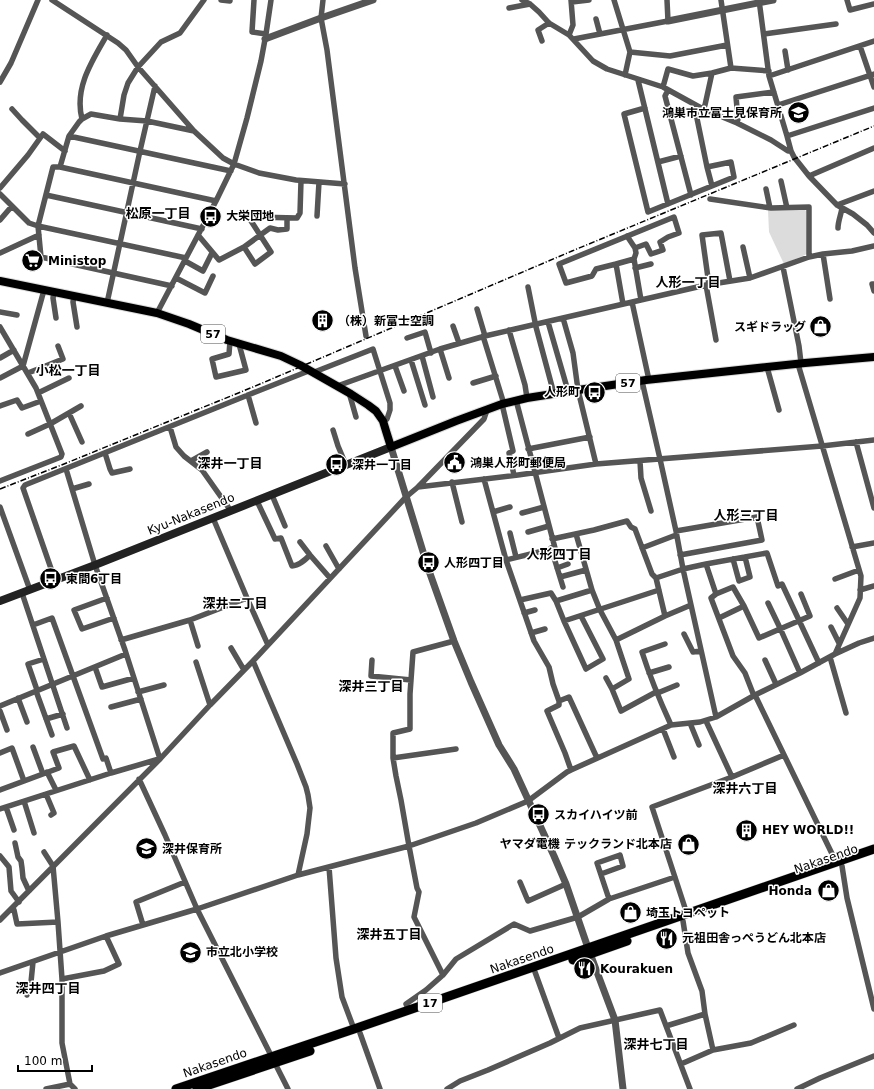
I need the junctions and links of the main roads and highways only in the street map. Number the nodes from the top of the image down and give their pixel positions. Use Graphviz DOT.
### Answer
graph roads {
  1 [pos="0,281"];
  2 [pos="874,357"];
  3 [pos="391,447"];
  4 [pos="0,601"];
  5 [pos="874,849"];
  6 [pos="874,855"];
  7 [pos="839,864"];
  8 [pos="589,951"];
  9 [pos="357,1031"];
  10 [pos="273,1060"];
  11 [pos="176,1089"];
  12 [pos="197,1089"];
  1 -- 3 [label="main road, 57"];
  2 -- 3 [label="main road, 57"];
  3 -- 4 [label="main road, Kyu-Nakasendo"];
  5 -- 7 [label="highway, Nakasendo / 17"];
  6 -- 7 [label="highway, Nakasendo / 17"];
  7 -- 8 [label="highway, Nakasendo / 17"];
  8 -- 9 [label="highway, Nakasendo / 17"];
  8 -- 9 [label="highway, Nakasendo / 17"];
  9 -- 10 [label="highway, Nakasendo / 17"];
  10 -- 11 [label="highway, Nakasendo / 17"];
  10 -- 12 [label="highway, Nakasendo / 17"];
}
